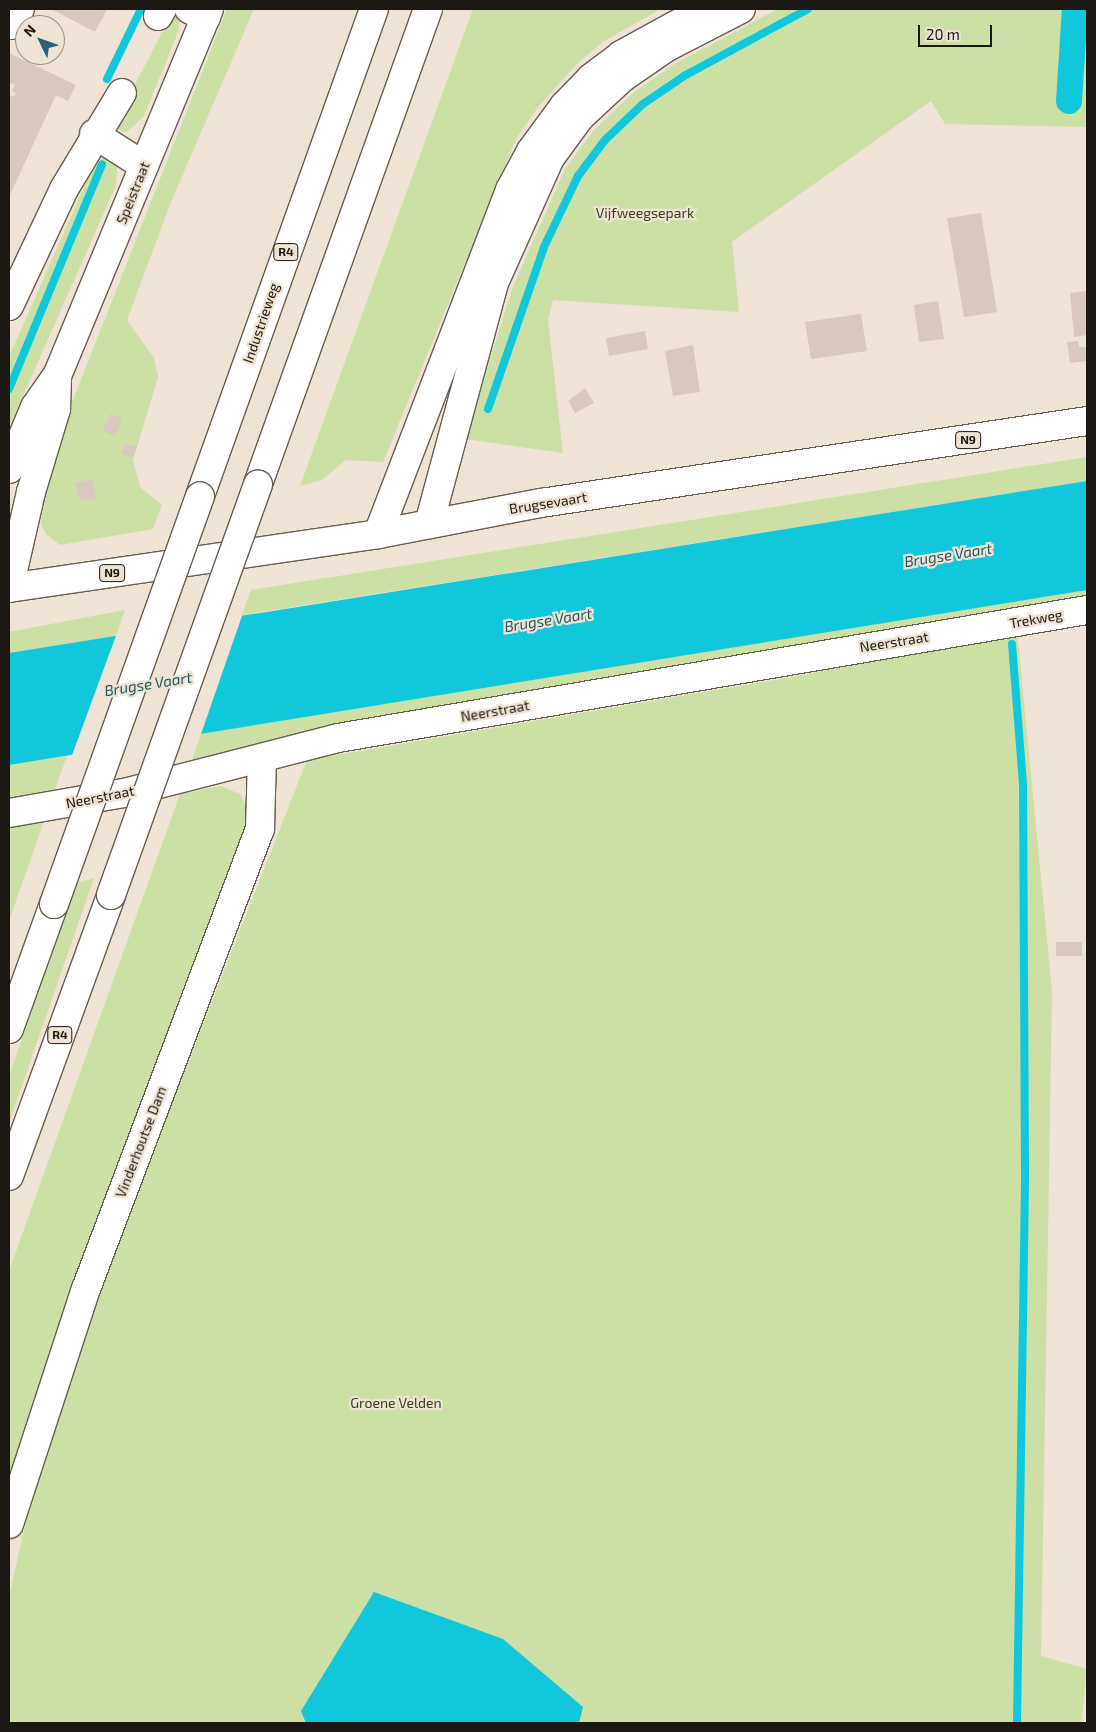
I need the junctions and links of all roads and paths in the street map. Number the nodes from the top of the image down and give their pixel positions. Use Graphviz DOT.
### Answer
graph roads {
  1 [pos="374,9"];
  2 [pos="428,9"];
  3 [pos="705,9"];
  4 [pos="741,9"];
  5 [pos="202,11"];
  6 [pos="122,93"];
  7 [pos="94,134"];
  8 [pos="144,166"];
  9 [pos="9,306"];
  10 [pos="57,376"];
  11 [pos="1087,421"];
  12 [pos="9,469"];
  13 [pos="429,524"];
  14 [pos="378,534"];
  15 [pos="9,588"];
  16 [pos="1087,610"];
  17 [pos="985,627"];
  18 [pos="262,759"];
  19 [pos="9,813"];
  20 [pos="9,1029"];
  21 [pos="9,1176"];
  22 [pos="9,1524"];
  1 -- 20 [label="main road, Industrieweg / R4, bridge"];
  2 -- 21 [label="main road, R4, bridge"];
  3 -- 14 [label="main road"];
  4 -- 13 [label="main road"];
  5 -- 8 [label="main road, Speistraat"];
  6 -- 7 [label="main road"];
  7 -- 8 [label="main road"];
  7 -- 9 [label="main road"];
  8 -- 10 [label="main road, Speistraat"];
  10 -- 12 [label="main road, Speistraat"];
  10 -- 15 [label="main road, Speistraat"];
  11 -- 13 [label="main road, Brugsevaart / N9"];
  13 -- 14 [label="main road, Brugsevaart / N9"];
  14 -- 15 [label="main road, Brugsevaart / N9"];
  16 -- 17 [label="main road, Trekweg"];
  17 -- 18 [label="main road, Neerstraat"];
  18 -- 19 [label="main road, Neerstraat"];
  18 -- 22 [label="main road, Vinderhoutse Dam"];
}
